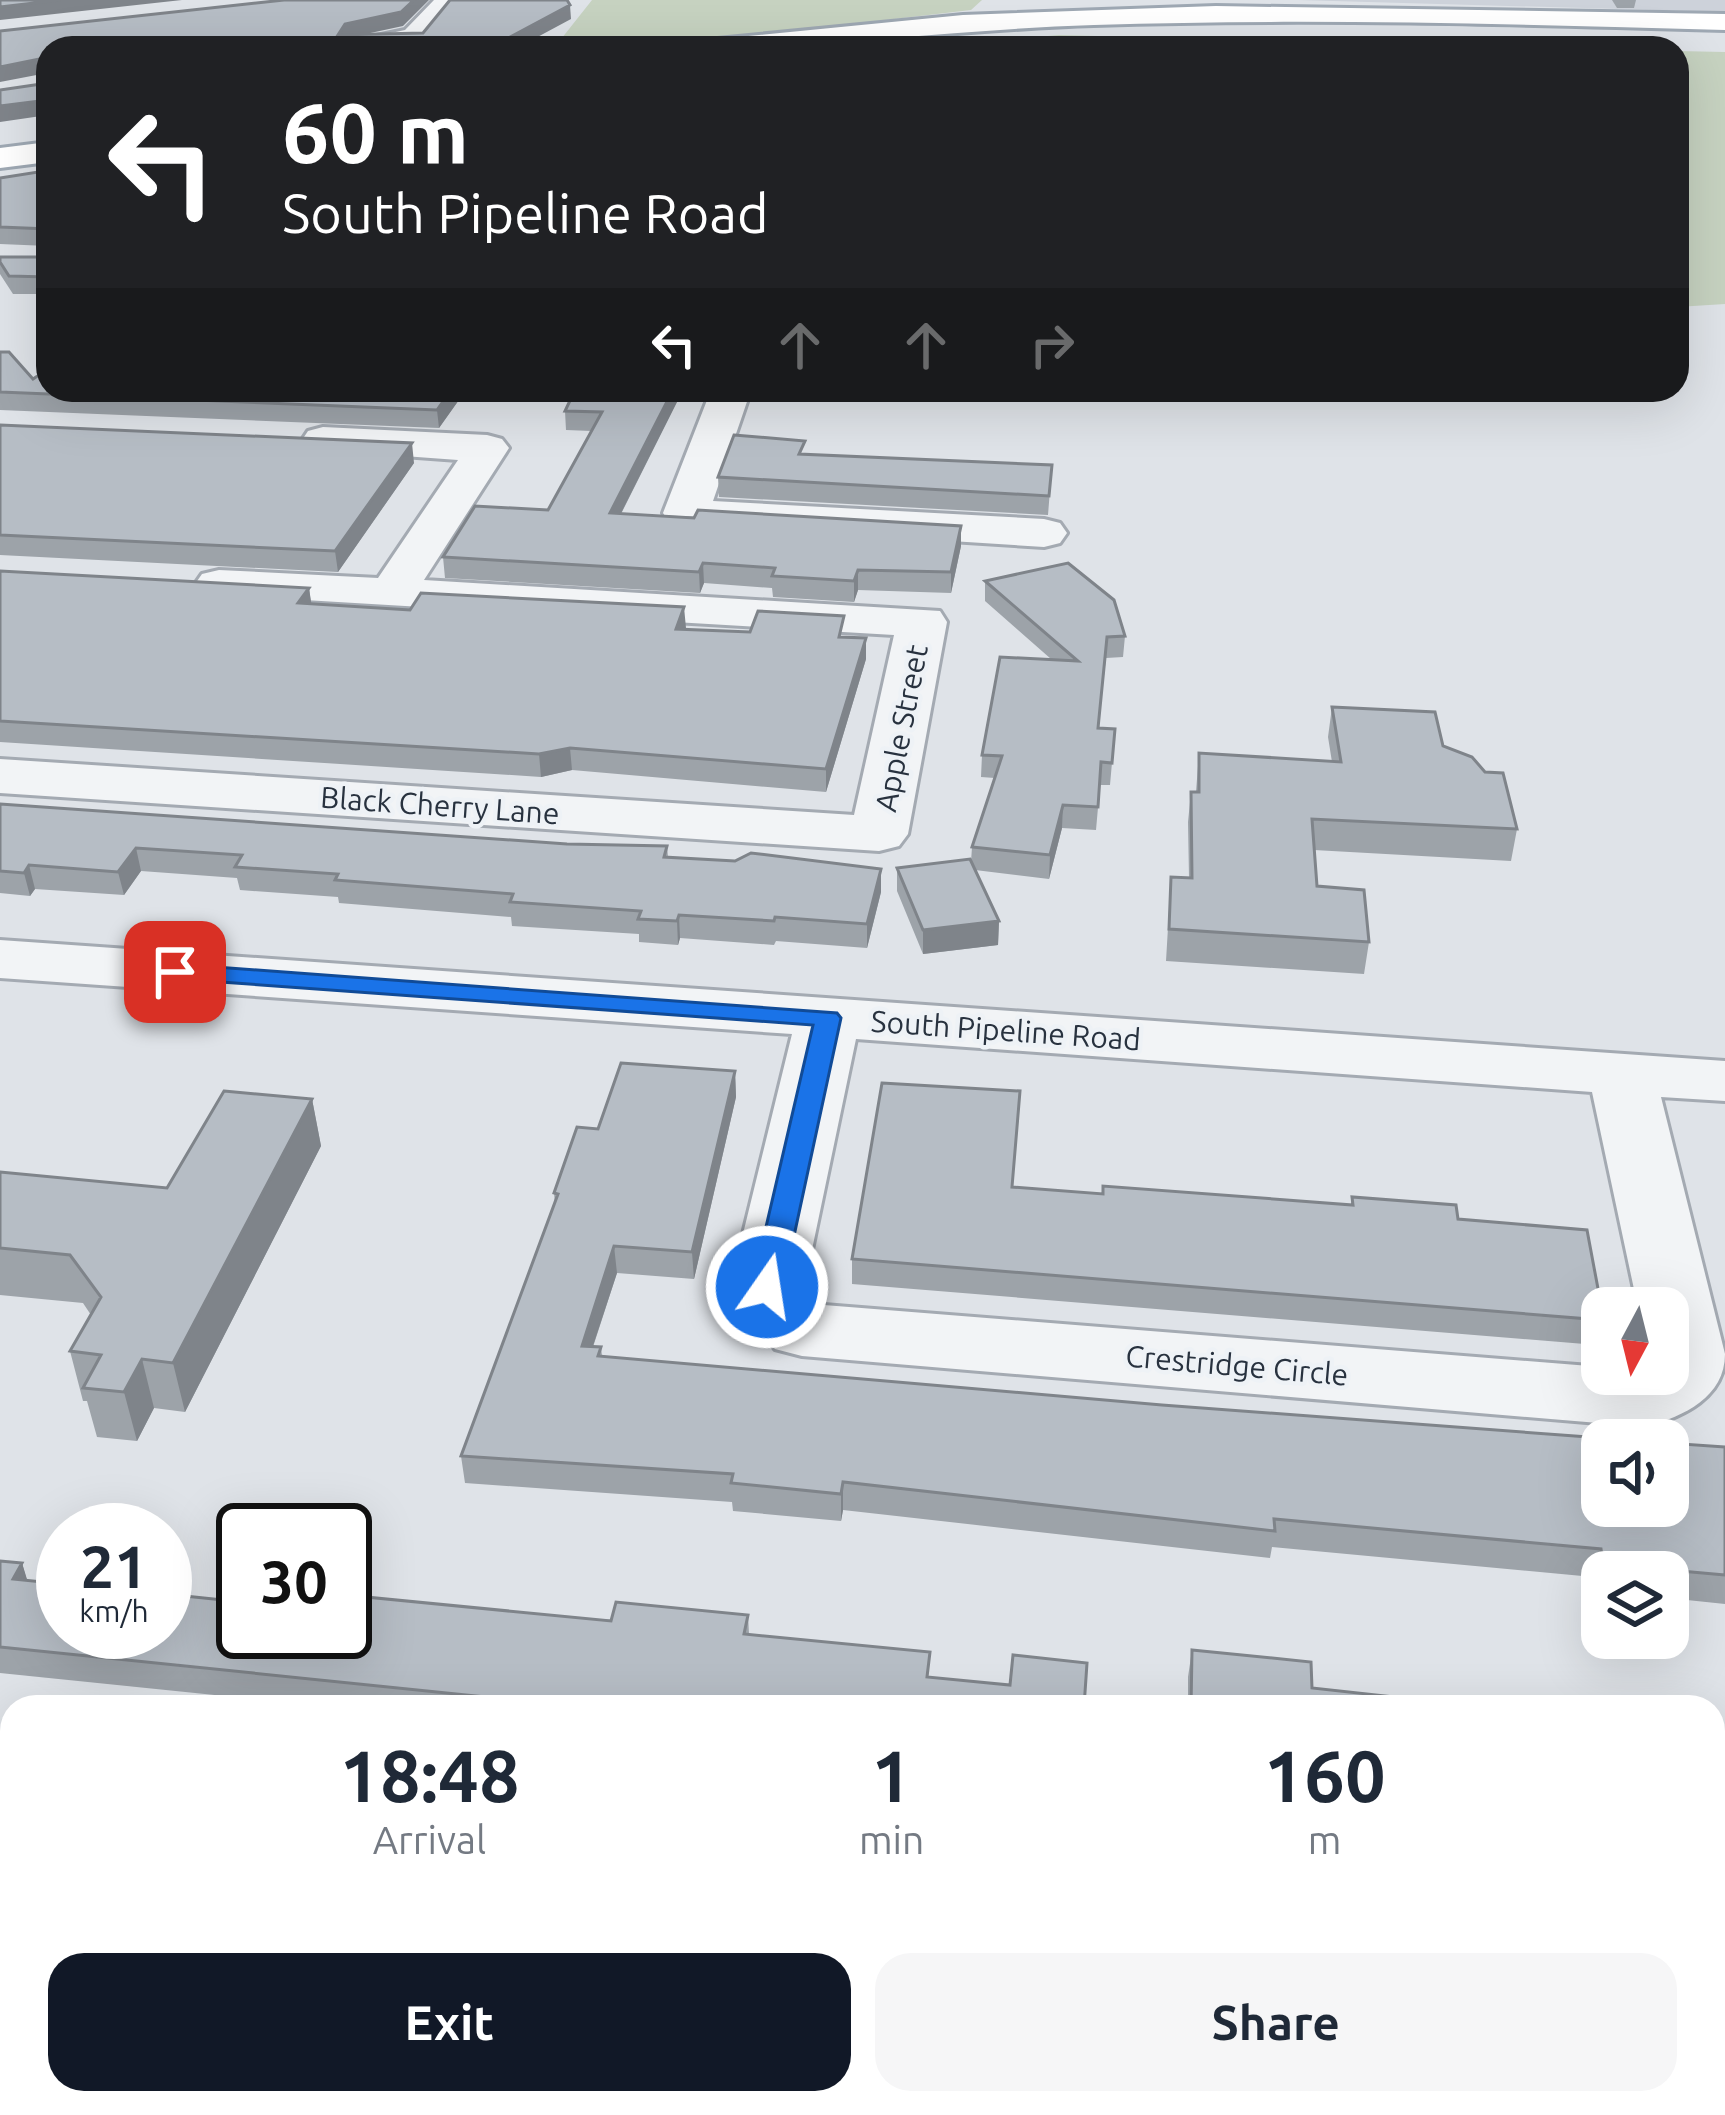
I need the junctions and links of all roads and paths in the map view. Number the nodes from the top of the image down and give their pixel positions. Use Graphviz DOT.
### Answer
graph roads {
  1 [pos="448,0"];
  2 [pos="1725,22"];
  3 [pos="992,25"];
  4 [pos="902,32"];
  5 [pos="1725,35"];
  6 [pos="413,36"];
  7 [pos="853,36"];
  8 [pos="883,36"];
  9 [pos="36,136"];
  10 [pos="0,140"];
  11 [pos="36,154"];
  12 [pos="0,158"];
  13 [pos="36,175"];
  14 [pos="0,180"];
  15 [pos="727,402"];
  16 [pos="278,439"];
  17 [pos="1044,532"];
  18 [pos="161,581"];
  19 [pos="392,593"];
  20 [pos="0,776"];
  21 [pos="880,834"];
  22 [pos="12,977"];
  23 [pos="828,1018"];
  24 [pos="1622,1074"];
  25 [pos="1725,1082"];
  1 -- 6 [label="street"];
  2 -- 3 [label="main road"];
  3 -- 4 [label="main road"];
  3 -- 5 [label="main road"];
  4 -- 7 [label="main road"];
  4 -- 8 [label="main road"];
  9 -- 10 [label="main road"];
  11 -- 12 [label="main road"];
  13 -- 14 [label="street"];
  15 -- 17 [label="street"];
  16 -- 19 [label="street"];
  18 -- 19 [label="street"];
  19 -- 21 [label="street, Apple Street"];
  20 -- 21 [label="street, Black Cherry Lane"];
  22 -- 23 [label="street, South Pipeline Road"];
  23 -- 24 [label="street, South Pipeline Road"];
  23 -- 24 [label="street, Crestridge Circle"];
  24 -- 25 [label="street, South Pipeline Road"];
}
